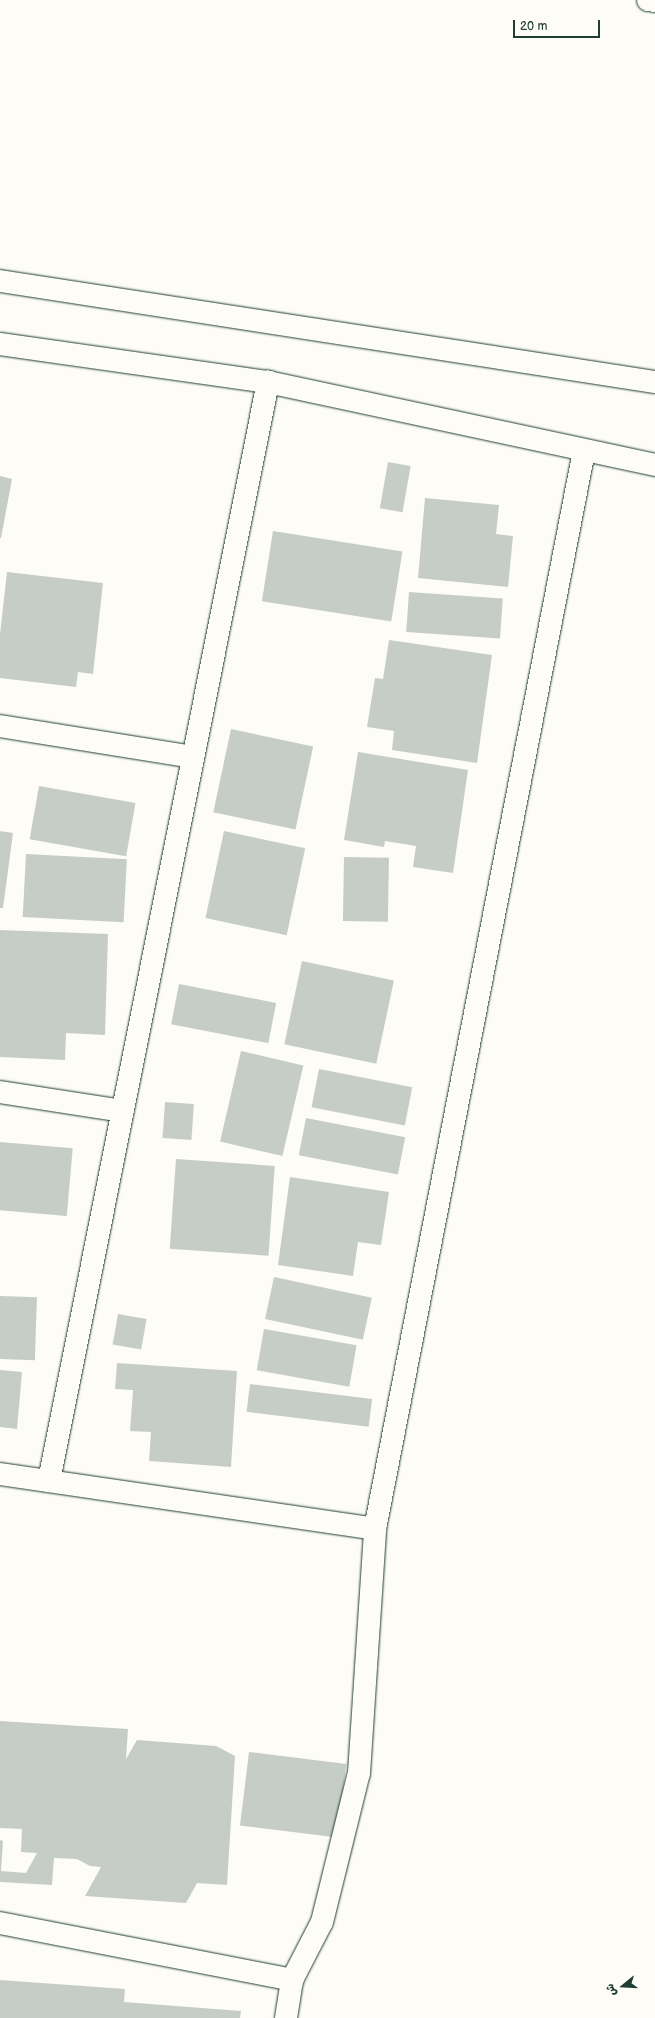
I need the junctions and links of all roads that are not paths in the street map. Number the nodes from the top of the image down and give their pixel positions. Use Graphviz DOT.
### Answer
graph roads {
  1 [pos="648,0"];
  2 [pos="655,1"];
  3 [pos="0,281"];
  4 [pos="0,344"];
  5 [pos="268,382"];
  6 [pos="655,382"];
  7 [pos="584,451"];
  8 [pos="655,465"];
  9 [pos="0,726"];
  10 [pos="193,757"];
  11 [pos="0,1092"];
  12 [pos="123,1111"];
  13 [pos="0,1474"];
  14 [pos="50,1481"];
  15 [pos="375,1529"];
  16 [pos="0,1923"];
  17 [pos="292,1980"];
  18 [pos="286,2018"];
  1 -- 2 [label="street"];
  3 -- 6 [label="street"];
  4 -- 5 [label="street"];
  5 -- 7 [label="street"];
  5 -- 10 [label="street"];
  7 -- 8 [label="street"];
  7 -- 15 [label="street"];
  9 -- 10 [label="street"];
  10 -- 12 [label="street"];
  11 -- 12 [label="street"];
  12 -- 14 [label="street"];
  13 -- 14 [label="street"];
  14 -- 15 [label="street"];
  15 -- 17 [label="street"];
  16 -- 17 [label="street"];
  17 -- 18 [label="street"];
}
